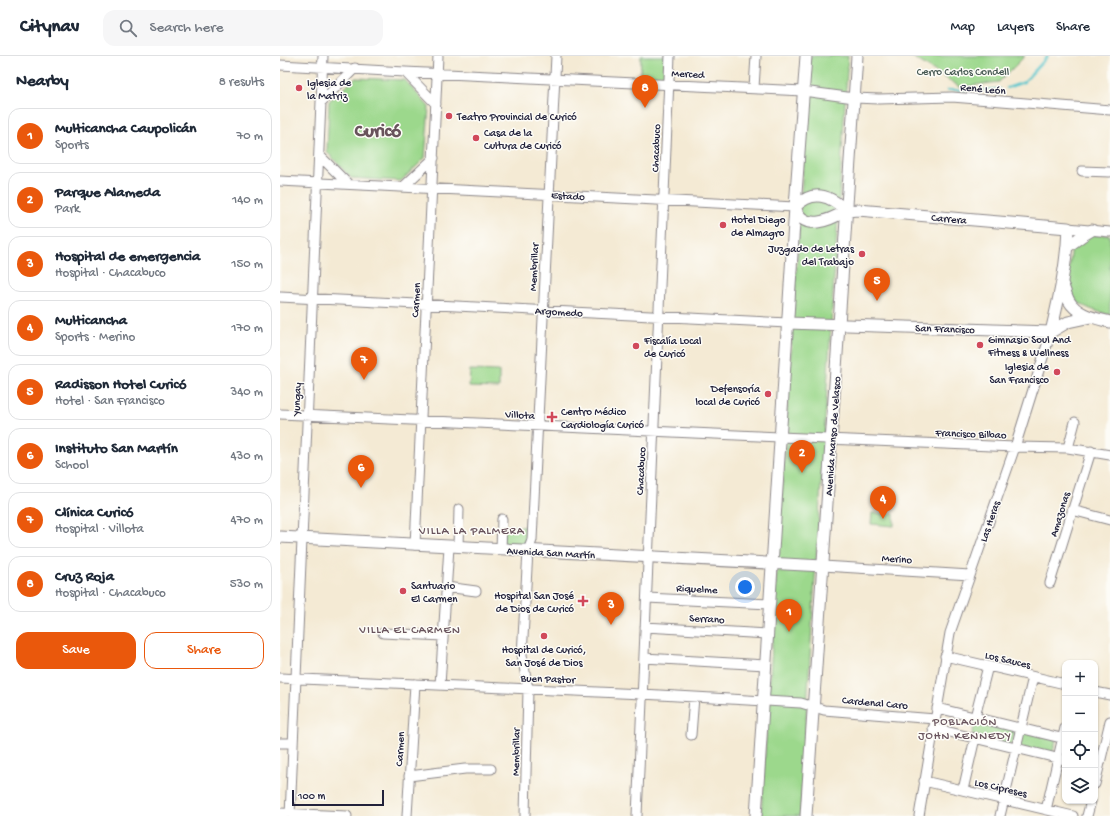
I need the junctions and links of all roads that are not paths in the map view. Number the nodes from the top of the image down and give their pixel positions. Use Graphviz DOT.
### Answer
graph roads {
  1 [pos="323,56"];
  2 [pos="438,56"];
  3 [pos="556,56"];
  4 [pos="670,56"];
  5 [pos="756,56"];
  6 [pos="806,56"];
  7 [pos="857,56"];
  8 [pos="280,65"];
  9 [pos="323,67"];
  10 [pos="355,68"];
  11 [pos="405,72"];
  12 [pos="438,73"];
  13 [pos="555,79"];
  14 [pos="669,84"];
  15 [pos="754,88"];
  16 [pos="803,91"];
  17 [pos="854,98"];
  18 [pos="322,102"];
  19 [pos="436,104"];
  20 [pos="1110,110"];
  21 [pos="319,155"];
  22 [pos="434,158"];
  23 [pos="1082,171"];
  24 [pos="1110,172"];
  25 [pos="280,181"];
  26 [pos="318,183"];
  27 [pos="348,184"];
  28 [pos="403,187"];
  29 [pos="432,188"];
  30 [pos="549,194"];
  31 [pos="664,200"];
  32 [pos="795,206"];
  33 [pos="846,211"];
  34 [pos="1068,228"];
  35 [pos="1092,230"];
  36 [pos="1110,232"];
  37 [pos="1067,247"];
  38 [pos="1062,282"];
  39 [pos="280,297"];
  40 [pos="312,299"];
  41 [pos="427,304"];
  42 [pos="543,310"];
  43 [pos="659,316"];
  44 [pos="1092,317"];
  45 [pos="1110,322"];
  46 [pos="788,323"];
  47 [pos="839,324"];
  48 [pos="1051,332"];
  49 [pos="280,414"];
  50 [pos="307,415"];
  51 [pos="422,421"];
  52 [pos="1075,422"];
  53 [pos="538,427"];
  54 [pos="654,432"];
  55 [pos="780,437"];
  56 [pos="831,440"];
  57 [pos="1015,447"];
  58 [pos="1068,448"];
  59 [pos="1091,451"];
  60 [pos="1110,456"];
  61 [pos="459,509"];
  62 [pos="1072,510"];
  63 [pos="502,519"];
  64 [pos="1110,520"];
  65 [pos="280,537"];
  66 [pos="301,538"];
  67 [pos="416,545"];
  68 [pos="453,547"];
  69 [pos="501,550"];
  70 [pos="528,551"];
  71 [pos="649,557"];
  72 [pos="772,563"];
  73 [pos="823,566"];
  74 [pos="970,575"];
  75 [pos="1050,583"];
  76 [pos="446,587"];
  77 [pos="476,590"];
  78 [pos="647,598"];
  79 [pos="770,604"];
  80 [pos="645,627"];
  81 [pos="383,633"];
  82 [pos="768,634"];
  83 [pos="443,636"];
  84 [pos="945,656"];
  85 [pos="644,658"];
  86 [pos="766,665"];
  87 [pos="988,666"];
  88 [pos="1033,677"];
  89 [pos="280,678"];
  90 [pos="296,679"];
  91 [pos="1062,683"];
  92 [pos="415,684"];
  93 [pos="440,685"];
  94 [pos="528,689"];
  95 [pos="1098,693"];
  96 [pos="642,694"];
  97 [pos="1110,695"];
  98 [pos="694,697"];
  99 [pos="763,701"];
  100 [pos="814,706"];
  101 [pos="937,708"];
  102 [pos="975,717"];
  103 [pos="935,719"];
  104 [pos="1110,721"];
  105 [pos="933,728"];
  106 [pos="1021,728"];
  107 [pos="691,735"];
  108 [pos="975,738"];
  109 [pos="1062,738"];
  110 [pos="280,743"];
  111 [pos="293,743"];
  112 [pos="1099,747"];
  113 [pos="1016,748"];
  114 [pos="1098,757"];
  115 [pos="1061,759"];
  116 [pos="491,769"];
  117 [pos="410,776"];
  118 [pos="924,781"];
  119 [pos="963,790"];
  120 [pos="1004,800"];
  121 [pos="1090,804"];
  122 [pos="1046,810"];
  123 [pos="280,813"];
  124 [pos="290,815"];
  125 [pos="348,816"];
  126 [pos="407,816"];
  127 [pos="525,816"];
  128 [pos="637,816"];
  129 [pos="756,816"];
  130 [pos="806,816"];
  131 [pos="919,816"];
  132 [pos="1000,816"];
  133 [pos="1073,816"];
  134 [pos="1087,816"];
  1 -- 9 [label="street, Yungay"];
  2 -- 12 [label="street, Carmen"];
  3 -- 13 [label="street, Membrillar"];
  4 -- 14 [label="street, Chacabuco"];
  5 -- 15 [label="street"];
  6 -- 16 [label="main road"];
  7 -- 17 [label="main road, Avenida Manso de Velasco"];
  8 -- 9 [label="street, Merced"];
  9 -- 10 [label="street, Merced"];
  9 -- 18 [label="street, Yungay"];
  10 -- 11 [label="street, Merced"];
  10 -- 18 [label="street"];
  11 -- 12 [label="street, Merced"];
  11 -- 19 [label="street"];
  12 -- 13 [label="street, Merced"];
  12 -- 19 [label="street, Carmen"];
  13 -- 14 [label="street, Merced"];
  13 -- 30 [label="street, Membrillar"];
  14 -- 15 [label="street, Merced"];
  14 -- 31 [label="street, Chacabuco"];
  15 -- 16 [label="street, Merced"];
  16 -- 17 [label="street, Merced"];
  16 -- 32 [label="main road"];
  17 -- 20 [label="street, René León"];
  17 -- 33 [label="main road, Avenida Manso de Velasco"];
  18 -- 21 [label="street, Yungay"];
  19 -- 22 [label="street, Carmen"];
  21 -- 26 [label="street, Yungay"];
  21 -- 27 [label="street"];
  22 -- 28 [label="street"];
  22 -- 29 [label="street, Carmen"];
  23 -- 24 [label="street"];
  25 -- 26 [label="street, Estado"];
  26 -- 27 [label="street, Estado"];
  26 -- 40 [label="street, Yungay"];
  27 -- 28 [label="street, Estado"];
  28 -- 29 [label="street, Estado"];
  29 -- 30 [label="street, Estado"];
  29 -- 41 [label="street, Carmen"];
  30 -- 31 [label="street, Estado"];
  30 -- 42 [label="street, Membrillar"];
  31 -- 32 [label="street, Estado"];
  31 -- 43 [label="street, Chacabuco"];
  32 -- 33 [label="main road"];
  32 -- 33 [label="main road"];
  32 -- 46 [label="main road"];
  33 -- 34 [label="main road, Carrera"];
  33 -- 47 [label="main road, Avenida Manso de Velasco"];
  34 -- 35 [label="street, Carrera"];
  34 -- 37 [label="main road, Las Heras"];
  35 -- 36 [label="street, Carrera"];
  35 -- 37 [label="main road"];
  37 -- 38 [label="main road, Las Heras"];
  38 -- 44 [label="main road"];
  38 -- 48 [label="main road, Las Heras"];
  39 -- 40 [label="street, Argomedo"];
  40 -- 41 [label="street, Argomedo"];
  40 -- 50 [label="street, Yungay"];
  41 -- 42 [label="street, Argomedo"];
  41 -- 51 [label="street, Carmen"];
  42 -- 43 [label="street, Argomedo"];
  42 -- 53 [label="street, Membrillar"];
  43 -- 46 [label="street, Argomedo"];
  43 -- 54 [label="street, Chacabuco"];
  44 -- 45 [label="main road"];
  44 -- 48 [label="main road"];
  46 -- 47 [label="main road, Argomedo"];
  46 -- 55 [label="main road"];
  47 -- 48 [label="main road, San Francisco"];
  47 -- 56 [label="main road, Avenida Manso de Velasco"];
  48 -- 57 [label="street, Las Heras"];
  49 -- 50 [label="street, Villota"];
  50 -- 51 [label="street, Villota"];
  50 -- 66 [label="street, Yungay"];
  51 -- 53 [label="street, Villota"];
  51 -- 67 [label="street, Carmen"];
  52 -- 58 [label="street"];
  53 -- 54 [label="street, Villota"];
  53 -- 70 [label="street, Membrillar"];
  54 -- 55 [label="street, Villota"];
  54 -- 71 [label="street, Chacabuco"];
  55 -- 56 [label="street, Villota"];
  55 -- 72 [label="main road"];
  56 -- 57 [label="street, Francisco Bilbao"];
  56 -- 73 [label="main road, Avenida Manso de Velasco"];
  57 -- 58 [label="street, Francisco Bilbao"];
  57 -- 74 [label="street, Las Heras"];
  58 -- 59 [label="street, Francisco Bilbao"];
  59 -- 60 [label="street, Francisco Bilbao"];
  59 -- 62 [label="street, Amazonas"];
  61 -- 68 [label="street"];
  62 -- 64 [label="street"];
  62 -- 75 [label="street, Amazonas"];
  63 -- 69 [label="street"];
  65 -- 66 [label="main road, Avenida San Martín"];
  66 -- 67 [label="main road, Avenida San Martín"];
  66 -- 90 [label="street, Yungay"];
  67 -- 68 [label="main road, Avenida San Martín"];
  68 -- 69 [label="main road, Avenida San Martín"];
  68 -- 76 [label="street"];
  69 -- 70 [label="main road, Avenida San Martín"];
  70 -- 71 [label="main road, Avenida San Martín"];
  70 -- 94 [label="street, Membrillar"];
  71 -- 72 [label="main road, Avenida San Martín"];
  71 -- 78 [label="street, Chacabuco"];
  72 -- 73 [label="main road, Avenida San Martín"];
  72 -- 79 [label="main road"];
  73 -- 74 [label="street, Merino"];
  73 -- 100 [label="main road, Avenida Manso de Velasco"];
  74 -- 84 [label="street, Las Heras"];
  76 -- 77 [label="street"];
  76 -- 83 [label="street"];
  78 -- 79 [label="street, Riquelme"];
  78 -- 80 [label="street, Chacabuco"];
  79 -- 82 [label="main road"];
  80 -- 82 [label="street, Serrano"];
  80 -- 85 [label="street, Chacabuco"];
  81 -- 83 [label="street"];
  82 -- 86 [label="main road"];
  83 -- 93 [label="street"];
  84 -- 87 [label="street, Los Sauces"];
  84 -- 101 [label="street, Las Heras"];
  85 -- 86 [label="street"];
  85 -- 96 [label="street, Chacabuco"];
  86 -- 99 [label="main road"];
  87 -- 88 [label="street, Los Sauces"];
  87 -- 102 [label="street"];
  88 -- 91 [label="street, Los Sauces"];
  88 -- 106 [label="street"];
  89 -- 90 [label="street, Buen Pastor"];
  90 -- 92 [label="street, Buen Pastor"];
  90 -- 111 [label="street, Yungay"];
  92 -- 93 [label="street, Buen Pastor"];
  92 -- 117 [label="street, Carmen"];
  93 -- 94 [label="street, Buen Pastor"];
  94 -- 96 [label="street, Buen Pastor"];
  94 -- 127 [label="street, Membrillar"];
  95 -- 97 [label="street"];
  96 -- 98 [label="street, Buen Pastor"];
  96 -- 128 [label="street, Chacabuco"];
  98 -- 99 [label="street, Buen Pastor"];
  98 -- 107 [label="street"];
  99 -- 100 [label="street, Buen Pastor"];
  99 -- 129 [label="main road"];
  100 -- 103 [label="street, Cardenal Caro"];
  100 -- 130 [label="main road, Avenida Manso de Velasco"];
  101 -- 102 [label="street"];
  101 -- 103 [label="street, Las Heras"];
  102 -- 106 [label="street"];
  103 -- 105 [label="street, Las Heras"];
  104 -- 112 [label="street"];
  105 -- 108 [label="street"];
  105 -- 118 [label="street, Las Heras"];
  106 -- 109 [label="street"];
  106 -- 113 [label="street"];
  108 -- 113 [label="street"];
  108 -- 119 [label="street"];
  110 -- 111 [label="street"];
  111 -- 124 [label="street, Yungay"];
  112 -- 114 [label="street"];
  113 -- 115 [label="street"];
  113 -- 120 [label="street"];
  115 -- 122 [label="street"];
  116 -- 117 [label="street"];
  117 -- 126 [label="street, Carmen"];
  118 -- 119 [label="street, Los Cipreses"];
  118 -- 131 [label="street, Las Heras"];
  119 -- 120 [label="street, Los Cipreses"];
  120 -- 122 [label="street, Los Cipreses"];
  120 -- 132 [label="street"];
  121 -- 134 [label="street"];
  122 -- 133 [label="street, Los Cipreses"];
  123 -- 124 [label="street"];
  124 -- 125 [label="street"];
}
